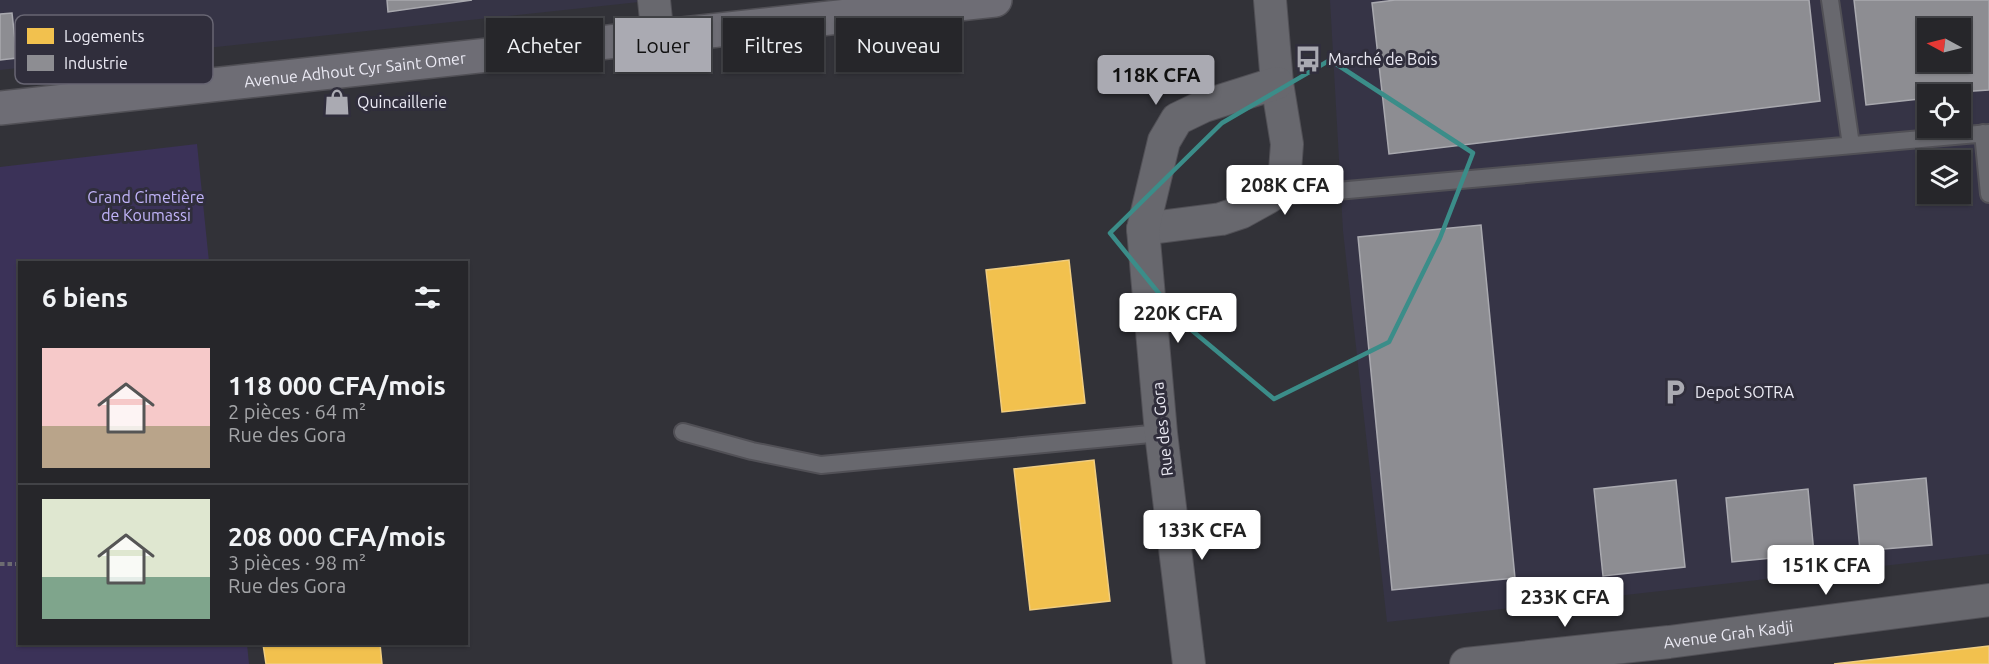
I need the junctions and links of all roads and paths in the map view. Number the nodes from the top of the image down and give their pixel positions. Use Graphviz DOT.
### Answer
graph roads {
  1 [pos="654,0"];
  2 [pos="995,0"];
  3 [pos="1270,0"];
  4 [pos="1830,0"];
  5 [pos="656,18"];
  6 [pos="711,33"];
  7 [pos="615,44"];
  8 [pos="1277,83"];
  9 [pos="0,108"];
  10 [pos="1986,133"];
  11 [pos="1851,145"];
  12 [pos="1989,194"];
  13 [pos="1269,197"];
  14 [pos="1143,229"];
  15 [pos="683,432"];
  16 [pos="1161,434"];
  17 [pos="0,564"];
  18 [pos="18,564"];
  19 [pos="1989,600"];
  20 [pos="1189,664"];
  21 [pos="1466,664"];
  1 -- 5 [label="street"];
  2 -- 6 [label="street, Avenue Adhout Cyr Saint Omer"];
  3 -- 8 [label="street"];
  4 -- 11 [label="lane"];
  7 -- 9 [label="street, Avenue Adhout Cyr Saint Omer"];
  8 -- 13 [label="street"];
  8 -- 14 [label="street, Rue des Gora"];
  10 -- 11 [label="lane"];
  10 -- 12 [label="lane"];
  11 -- 13 [label="lane"];
  13 -- 14 [label="street"];
  14 -- 16 [label="street, Rue des Gora"];
  15 -- 16 [label="lane"];
  16 -- 20 [label="street, Rue des Gora"];
  17 -- 18 [label="path"];
  19 -- 21 [label="street, Avenue Grah Kadji"];
}
